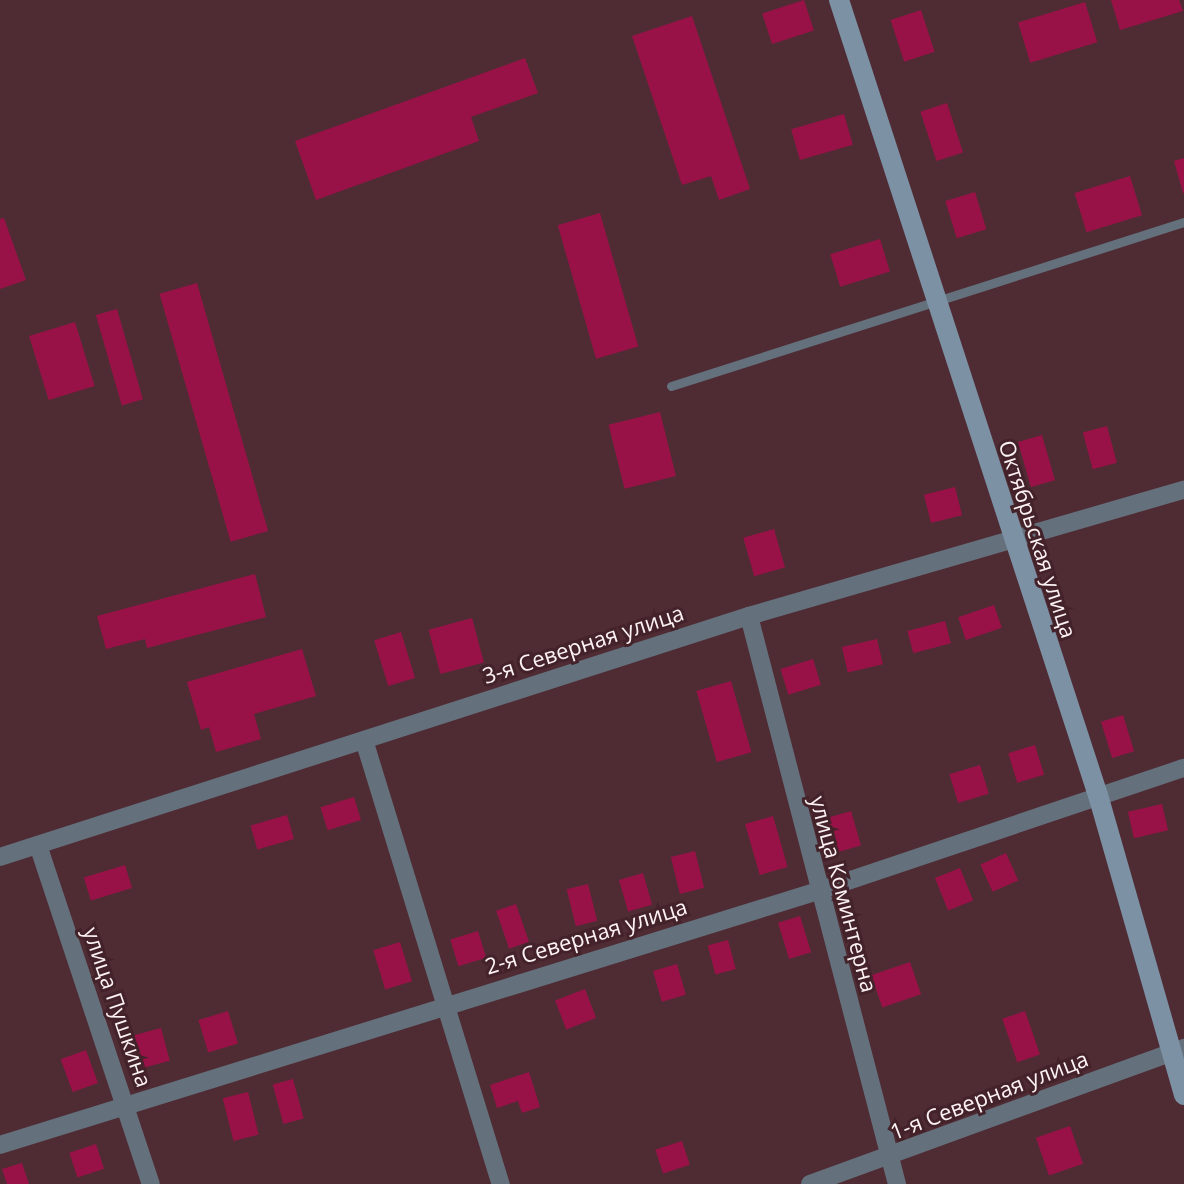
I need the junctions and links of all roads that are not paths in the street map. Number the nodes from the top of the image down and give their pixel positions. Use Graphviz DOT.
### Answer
graph roads {
  1 [pos="839,0"];
  2 [pos="1184,222"];
  3 [pos="933,298"];
  4 [pos="671,386"];
  5 [pos="1184,490"];
  6 [pos="1012,540"];
  7 [pos="749,616"];
  8 [pos="364,740"];
  9 [pos="1184,768"];
  10 [pos="1098,795"];
  11 [pos="38,845"];
  12 [pos="0,857"];
  13 [pos="818,891"];
  14 [pos="447,1004"];
  15 [pos="1177,1050"];
  16 [pos="1184,1095"];
  17 [pos="125,1104"];
  18 [pos="0,1145"];
  19 [pos="889,1158"];
  20 [pos="151,1184"];
  21 [pos="501,1184"];
  22 [pos="810,1184"];
  23 [pos="897,1184"];
  1 -- 3 [label="street, Октябрьская улица"];
  2 -- 3 [label="lane"];
  3 -- 4 [label="lane"];
  3 -- 6 [label="street, Октябрьская улица"];
  5 -- 6 [label="street, 3-я Северная улица"];
  6 -- 7 [label="street, 3-я Северная улица"];
  6 -- 10 [label="street, Октябрьская улица"];
  7 -- 8 [label="street, 3-я Северная улица"];
  7 -- 13 [label="street, улица Коминтерна"];
  8 -- 11 [label="street, 3-я Северная улица"];
  8 -- 14 [label="street"];
  9 -- 10 [label="street, 2-я Северная улица"];
  10 -- 13 [label="street, 2-я Северная улица"];
  10 -- 15 [label="street, Октябрьская улица"];
  11 -- 12 [label="street, 3-я Северная улица"];
  11 -- 17 [label="street, улица Пушкина"];
  13 -- 14 [label="street, 2-я Северная улица"];
  13 -- 19 [label="street, улица Коминтерна"];
  14 -- 17 [label="street, 2-я Северная улица"];
  14 -- 21 [label="street"];
  15 -- 16 [label="street, Октябрьская улица"];
  15 -- 19 [label="street, 1-я Северная улица"];
  17 -- 18 [label="street, 2-я Северная улица"];
  17 -- 20 [label="street, улица Пушкина"];
  19 -- 22 [label="street, 1-я Северная улица"];
  19 -- 23 [label="street, улица Коминтерна"];
}
